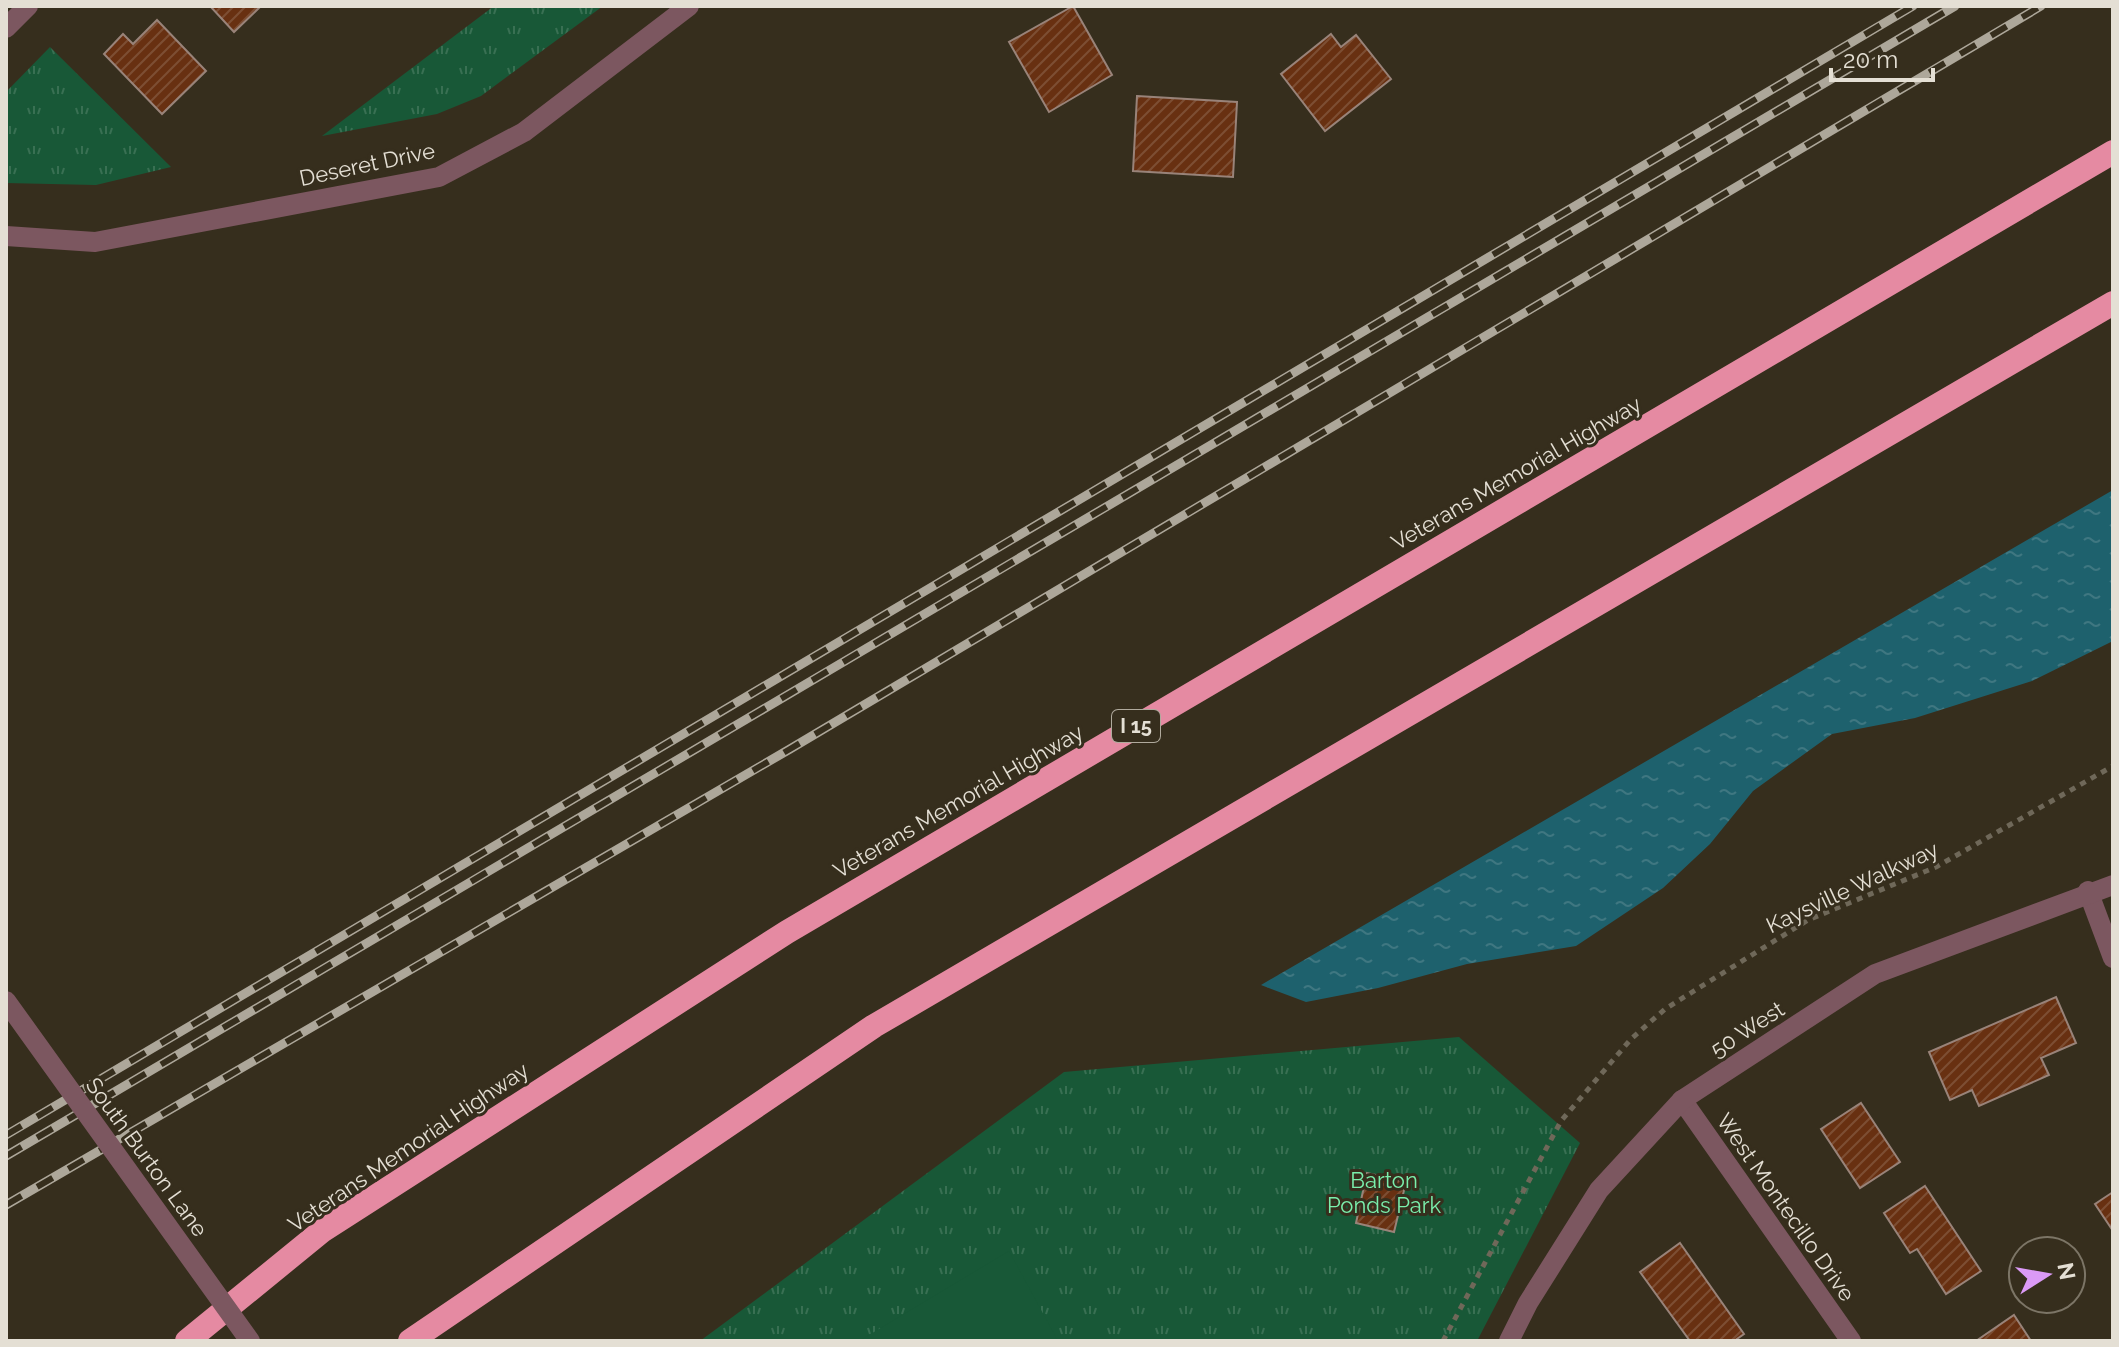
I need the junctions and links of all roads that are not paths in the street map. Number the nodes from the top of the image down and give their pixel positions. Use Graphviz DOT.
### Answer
graph roads {
  1 [pos="28,6"];
  2 [pos="689,6"];
  3 [pos="6,28"];
  4 [pos="2113,152"];
  5 [pos="6,236"];
  6 [pos="2113,303"];
  7 [pos="2113,885"];
  8 [pos="2088,891"];
  9 [pos="2113,958"];
  10 [pos="6,1001"];
  11 [pos="1682,1100"];
  12 [pos="187,1341"];
  13 [pos="250,1341"];
  14 [pos="410,1341"];
  15 [pos="1509,1341"];
  16 [pos="1851,1341"];
  1 -- 3 [label="street"];
  2 -- 5 [label="street, Deseret Drive"];
  4 -- 12 [label="highway, Veterans Memorial Highway / I 15"];
  6 -- 14 [label="highway"];
  7 -- 8 [label="street, 50 West"];
  8 -- 9 [label="street"];
  8 -- 11 [label="street, 50 West"];
  10 -- 13 [label="street, South Burton Lane, bridge"];
  11 -- 15 [label="street, 50 West"];
  11 -- 16 [label="street, West Montecillo Drive"];
}
